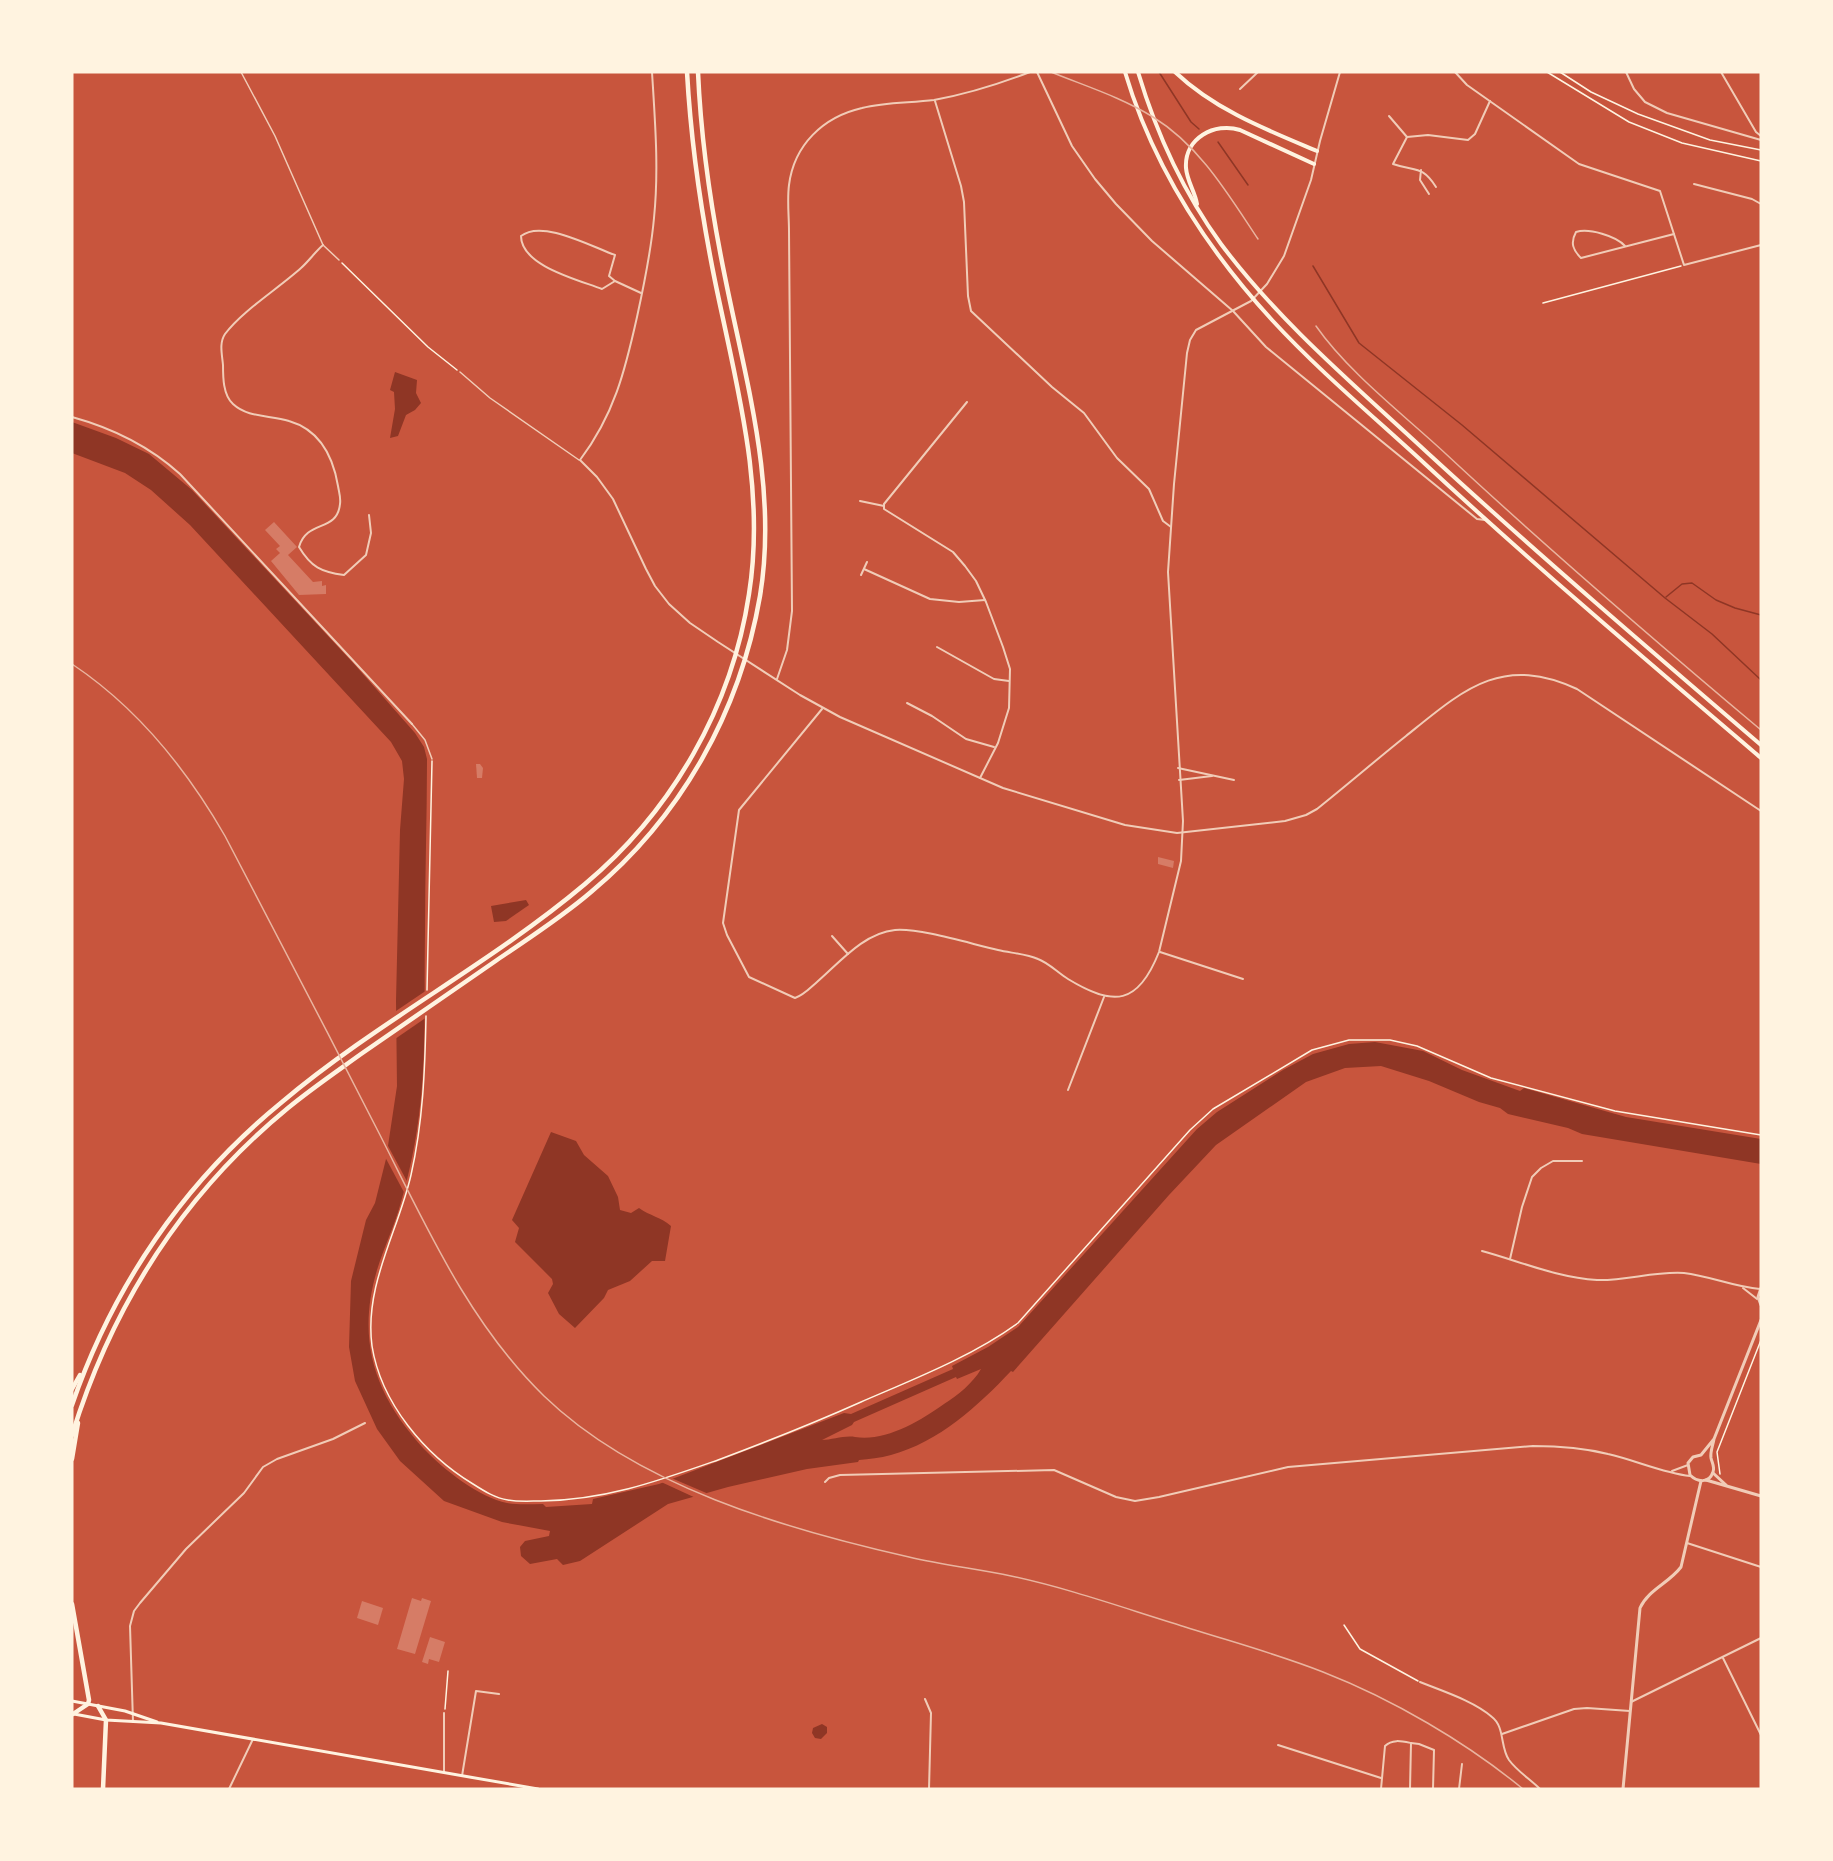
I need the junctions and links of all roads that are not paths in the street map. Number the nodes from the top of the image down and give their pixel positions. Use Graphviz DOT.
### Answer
graph roads {
  1 [pos="241,72"];
  2 [pos="652,72"];
  3 [pos="687,72"];
  4 [pos="698,72"];
  5 [pos="1030,72"];
  6 [pos="1037,72"];
  7 [pos="1125,72"];
  8 [pos="1138,72"];
  9 [pos="1175,72"];
  10 [pos="1258,72"];
  11 [pos="1340,72"];
  12 [pos="1455,72"];
  13 [pos="1626,72"];
  14 [pos="1721,72"];
  15 [pos="1240,90"];
  16 [pos="934,100"];
  17 [pos="1490,101"];
  18 [pos="1389,116"];
  19 [pos="1761,136"];
  20 [pos="1407,137"];
  21 [pos="1761,140"];
  22 [pos="1317,151"];
  23 [pos="1314,164"];
  24 [pos="1421,170"];
  25 [pos="1694,184"];
  26 [pos="1436,187"];
  27 [pos="1429,194"];
  28 [pos="1761,204"];
  29 [pos="1198,208"];
  30 [pos="1674,234"];
  31 [pos="323,245"];
  32 [pos="1761,245"];
  33 [pos="1625,246"];
  34 [pos="339,260"];
  35 [pos="615,281"];
  36 [pos="642,293"];
  37 [pos="1233,311"];
  38 [pos="460,372"];
  39 [pos="967,402"];
  40 [pos="72,417"];
  41 [pos="580,460"];
  42 [pos="860,501"];
  43 [pos="884,506"];
  44 [pos="369,515"];
  45 [pos="1486,520"];
  46 [pos="1171,527"];
  47 [pos="867,562"];
  48 [pos="864,568"];
  49 [pos="861,575"];
  50 [pos="985,600"];
  51 [pos="937,647"];
  52 [pos="777,679"];
  53 [pos="1010,681"];
  54 [pos="907,703"];
  55 [pos="823,708"];
  56 [pos="412,724"];
  57 [pos="1761,746"];
  58 [pos="995,748"];
  59 [pos="1761,758"];
  60 [pos="432,759"];
  61 [pos="1179,768"];
  62 [pos="1214,776"];
  63 [pos="980,779"];
  64 [pos="1179,780"];
  65 [pos="1234,780"];
  66 [pos="1761,811"];
  67 [pos="1183,832"];
  68 [pos="832,936"];
  69 [pos="1159,952"];
  70 [pos="848,955"];
  71 [pos="1243,979"];
  72 [pos="1104,997"];
  73 [pos="1068,1089"];
  74 [pos="1582,1161"];
  75 [pos="1482,1251"];
  76 [pos="1510,1259"];
  77 [pos="1743,1288"];
  78 [pos="1760,1289"];
  79 [pos="1758,1300"];
  80 [pos="1761,1305"];
  81 [pos="1761,1322"];
  82 [pos="84,1370"];
  83 [pos="72,1389"];
  84 [pos="72,1405"];
  85 [pos="80,1411"];
  86 [pos="365,1423"];
  87 [pos="72,1435"];
  88 [pos="1714,1439"];
  89 [pos="1701,1455"];
  90 [pos="72,1459"];
  91 [pos="1711,1460"];
  92 [pos="1688,1465"];
  93 [pos="1672,1471"];
  94 [pos="1713,1473"];
  95 [pos="1690,1476"];
  96 [pos="1704,1481"];
  97 [pos="825,1482"];
  98 [pos="1727,1487"];
  99 [pos="1761,1496"];
  100 [pos="1686,1543"];
  101 [pos="1761,1567"];
  102 [pos="72,1604"];
  103 [pos="1761,1638"];
  104 [pos="1723,1658"];
  105 [pos="1420,1682"];
  106 [pos="499,1694"];
  107 [pos="925,1700"];
  108 [pos="72,1701"];
  109 [pos="1631,1702"];
  110 [pos="88,1704"];
  111 [pos="98,1706"];
  112 [pos="1630,1711"];
  113 [pos="133,1713"];
  114 [pos="444,1713"];
  115 [pos="72,1714"];
  116 [pos="106,1720"];
  117 [pos="132,1722"];
  118 [pos="161,1723"];
  119 [pos="1501,1734"];
  120 [pos="1761,1735"];
  121 [pos="253,1739"];
  122 [pos="1410,1743"];
  123 [pos="1278,1745"];
  124 [pos="1461,1764"];
  125 [pos="444,1772"];
  126 [pos="462,1776"];
  127 [pos="1381,1778"];
  128 [pos="103,1789"];
  129 [pos="229,1789"];
  130 [pos="538,1789"];
  131 [pos="930,1789"];
  132 [pos="1381,1789"];
  133 [pos="1410,1789"];
  134 [pos="1433,1789"];
  135 [pos="1459,1789"];
  136 [pos="1540,1789"];
  137 [pos="1623,1789"];
  1 -- 31 [label="lane"];
  2 -- 36 [label="street"];
  3 -- 82 [label="highway"];
  4 -- 85 [label="highway"];
  5 -- 16 [label="street"];
  6 -- 37 [label="street"];
  7 -- 45 [label="highway"];
  8 -- 29 [label="highway"];
  9 -- 22 [label="highway"];
  10 -- 15 [label="street"];
  11 -- 22 [label="street"];
  12 -- 17 [label="street"];
  13 -- 21 [label="street"];
  14 -- 19 [label="street"];
  16 -- 46 [label="street"];
  16 -- 52 [label="street"];
  17 -- 20 [label="street"];
  17 -- 30 [label="street"];
  18 -- 20 [label="street"];
  20 -- 24 [label="street"];
  22 -- 23 [label="street"];
  23 -- 29 [label="highway"];
  23 -- 37 [label="street"];
  24 -- 26 [label="street"];
  24 -- 27 [label="street"];
  25 -- 28 [label="street"];
  29 -- 57 [label="highway"];
  30 -- 32 [label="street"];
  30 -- 33 [label="street"];
  31 -- 34 [label="lane"];
  31 -- 44 [label="street"];
  33 -- 33 [label="street"];
  35 -- 35 [label="street"];
  35 -- 36 [label="street"];
  36 -- 41 [label="street"];
  37 -- 45 [label="street"];
  37 -- 46 [label="street"];
  38 -- 41 [label="lane"];
  39 -- 43 [label="street"];
  40 -- 56 [label="street"];
  41 -- 52 [label="street"];
  42 -- 43 [label="street"];
  43 -- 50 [label="street"];
  45 -- 59 [label="highway"];
  46 -- 61 [label="street"];
  47 -- 48 [label="street"];
  48 -- 49 [label="street"];
  48 -- 50 [label="street"];
  50 -- 53 [label="street"];
  51 -- 53 [label="street"];
  52 -- 55 [label="street"];
  53 -- 58 [label="street"];
  54 -- 58 [label="street"];
  55 -- 63 [label="street"];
  55 -- 70 [label="street"];
  56 -- 60 [label="lane"];
  58 -- 63 [label="street"];
  61 -- 62 [label="street"];
  61 -- 64 [label="street"];
  62 -- 64 [label="street"];
  62 -- 65 [label="street"];
  63 -- 67 [label="street"];
  64 -- 67 [label="street"];
  66 -- 67 [label="street"];
  67 -- 69 [label="street"];
  68 -- 70 [label="street"];
  69 -- 71 [label="street"];
  69 -- 72 [label="street"];
  70 -- 72 [label="street"];
  72 -- 73 [label="street"];
  74 -- 76 [label="street"];
  75 -- 76 [label="street"];
  76 -- 77 [label="street"];
  77 -- 78 [label="street"];
  77 -- 79 [label="street"];
  78 -- 79 [label="street"];
  79 -- 80 [label="street"];
  81 -- 88 [label="street"];
  82 -- 83 [label="highway"];
  82 -- 84 [label="highway"];
  85 -- 87 [label="highway"];
  85 -- 90 [label="highway"];
  86 -- 113 [label="street"];
  88 -- 89 [label="street"];
  88 -- 91 [label="street"];
  89 -- 91 [label="street"];
  89 -- 92 [label="street"];
  91 -- 94 [label="street"];
  92 -- 93 [label="street"];
  92 -- 95 [label="street"];
  93 -- 95 [label="street"];
  93 -- 97 [label="street"];
  94 -- 96 [label="street"];
  94 -- 98 [label="street"];
  95 -- 96 [label="street"];
  96 -- 98 [label="street"];
  96 -- 100 [label="street"];
  98 -- 99 [label="street"];
  100 -- 101 [label="street"];
  100 -- 109 [label="street"];
  102 -- 110 [label="highway"];
  103 -- 104 [label="street"];
  104 -- 109 [label="street"];
  104 -- 120 [label="street"];
  105 -- 119 [label="street"];
  106 -- 126 [label="street"];
  107 -- 131 [label="street"];
  108 -- 110 [label="main road"];
  109 -- 112 [label="street"];
  110 -- 111 [label="main road"];
  110 -- 115 [label="highway"];
  111 -- 113 [label="main road"];
  111 -- 116 [label="highway"];
  112 -- 119 [label="street"];
  112 -- 137 [label="street"];
  113 -- 117 [label="street"];
  113 -- 118 [label="main road"];
  114 -- 125 [label="street"];
  115 -- 116 [label="main road"];
  116 -- 117 [label="main road"];
  116 -- 128 [label="highway"];
  117 -- 118 [label="main road"];
  118 -- 121 [label="main road"];
  119 -- 136 [label="street"];
  121 -- 125 [label="main road"];
  121 -- 129 [label="street"];
  122 -- 127 [label="street"];
  122 -- 133 [label="street"];
  122 -- 134 [label="street"];
  123 -- 127 [label="street"];
  124 -- 135 [label="street"];
  125 -- 126 [label="main road"];
  126 -- 130 [label="main road"];
  127 -- 132 [label="street"];
}
